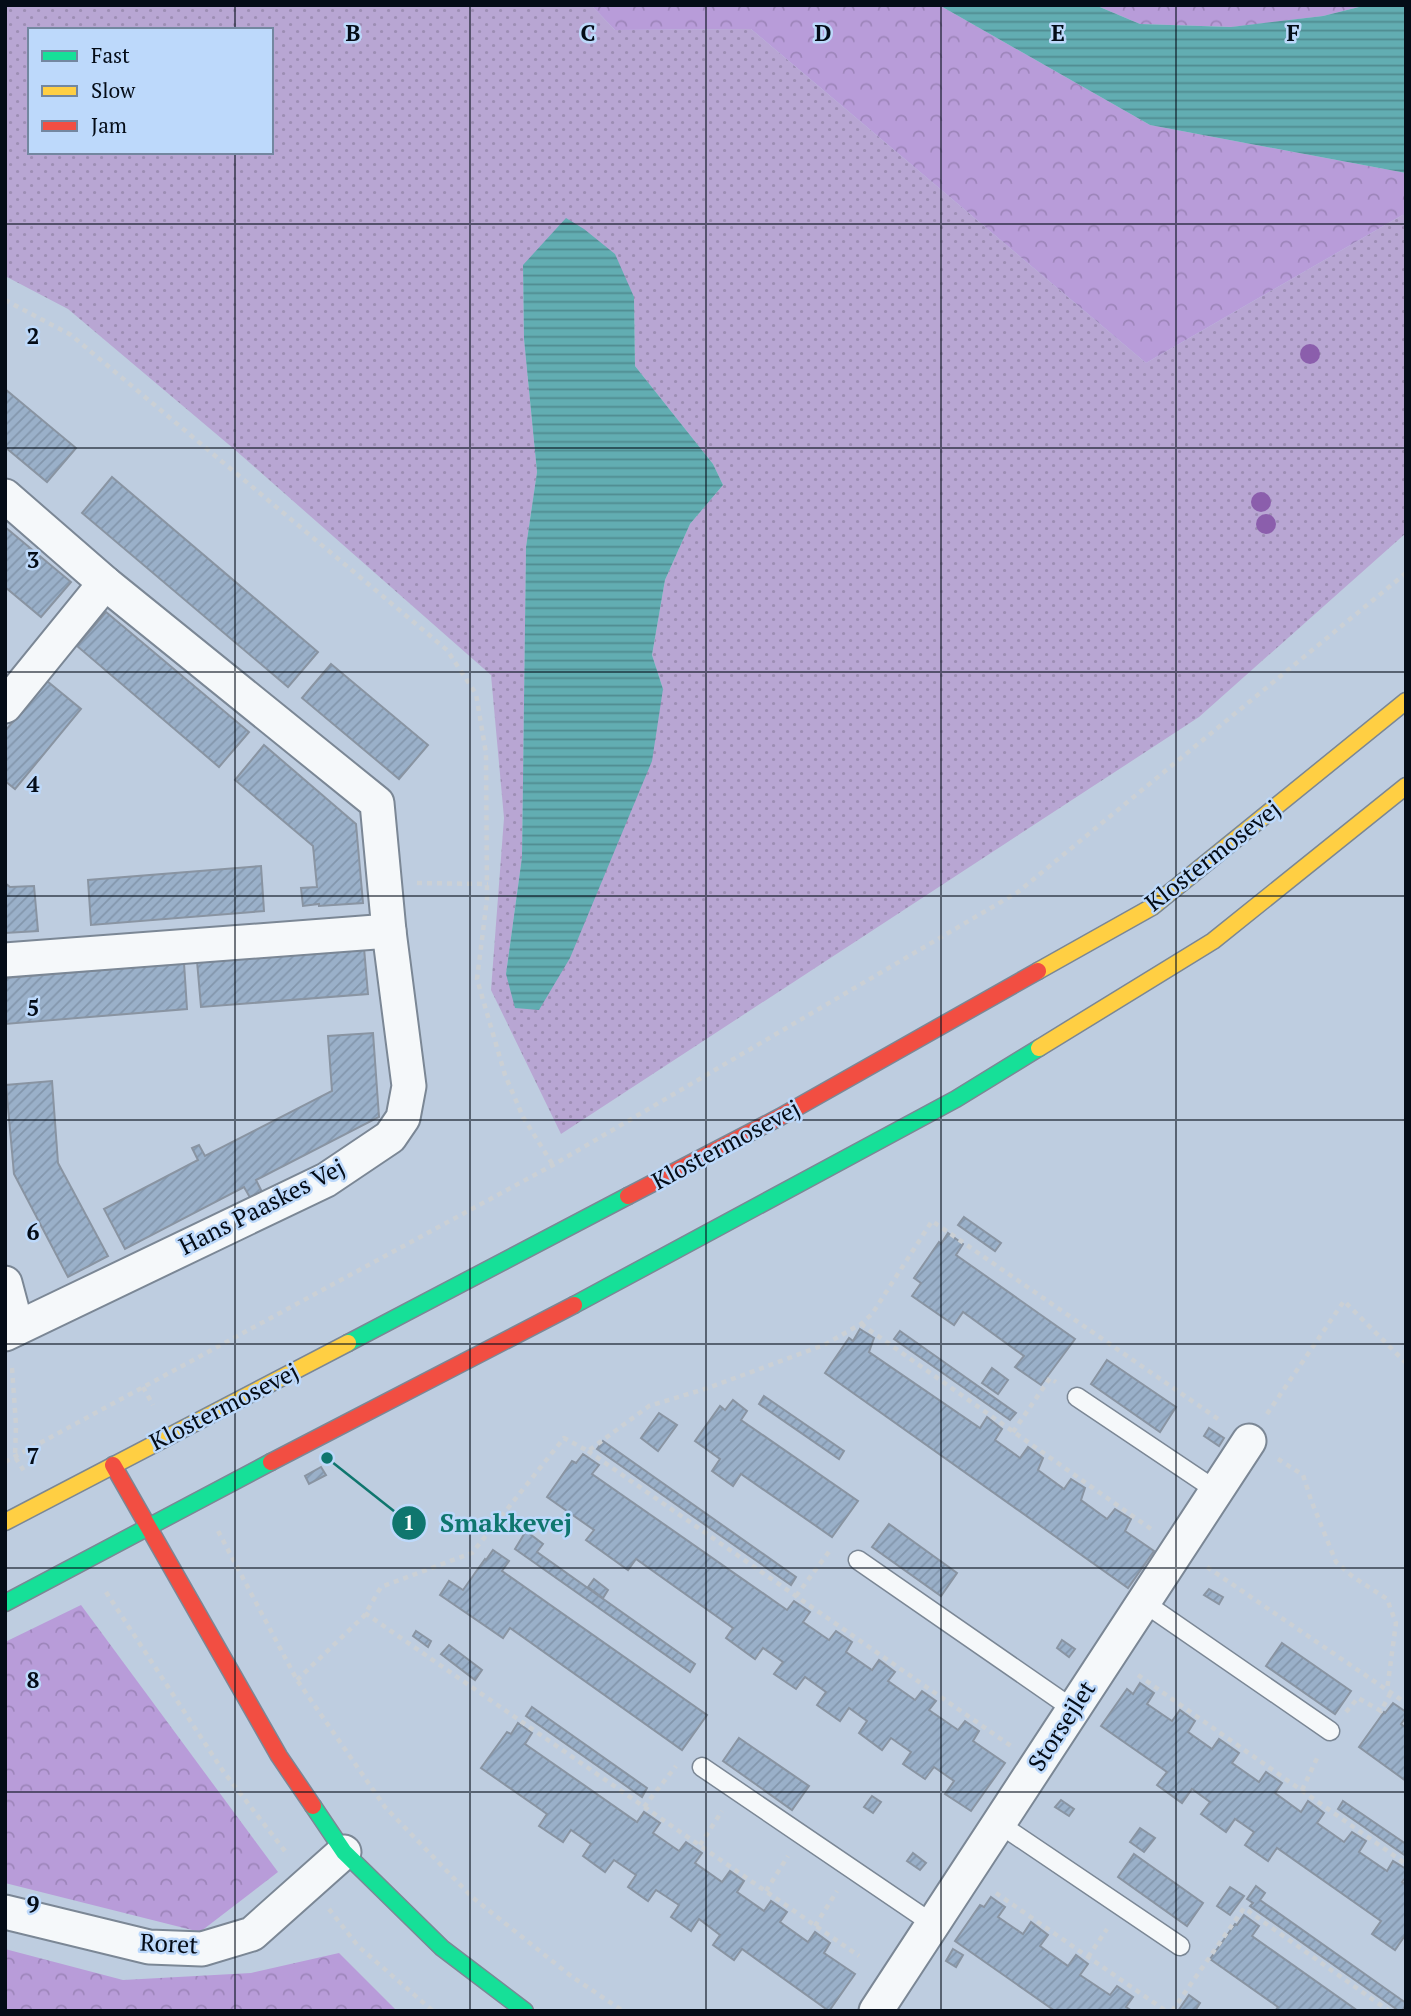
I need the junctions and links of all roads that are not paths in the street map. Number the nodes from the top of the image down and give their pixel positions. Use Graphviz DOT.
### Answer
graph roads {
  1 [pos="5,496"];
  2 [pos="105,583"];
  3 [pos="1406,701"];
  4 [pos="5,706"];
  5 [pos="1406,786"];
  6 [pos="389,931"];
  7 [pos="5,960"];
  8 [pos="5,1283"];
  9 [pos="10,1331"];
  10 [pos="1077,1397"];
  11 [pos="1249,1441"];
  12 [pos="113,1465"];
  13 [pos="1217,1491"];
  14 [pos="5,1522"];
  15 [pos="148,1526"];
  16 [pos="858,1560"];
  17 [pos="1143,1602"];
  18 [pos="5,1603"];
  19 [pos="1073,1709"];
  20 [pos="1331,1731"];
  21 [pos="702,1767"];
  22 [pos="998,1823"];
  23 [pos="344,1852"];
  24 [pos="5,1912"];
  25 [pos="933,1924"];
  26 [pos="1180,1946"];
  27 [pos="525,2011"];
  28 [pos="876,2011"];
  1 -- 2 [label="street, Hans Paaskes Vej"];
  2 -- 4 [label="street"];
  2 -- 6 [label="street, Hans Paaskes Vej"];
  3 -- 12 [label="main road, Klostermosevej"];
  5 -- 15 [label="main road"];
  6 -- 7 [label="street"];
  6 -- 9 [label="street, Hans Paaskes Vej"];
  8 -- 9 [label="street"];
  10 -- 13 [label="lane"];
  11 -- 13 [label="street, Storsejlet"];
  12 -- 14 [label="main road, Klostermosevej"];
  12 -- 15 [label="main road"];
  13 -- 17 [label="street, Storsejlet"];
  15 -- 18 [label="main road"];
  15 -- 23 [label="main road"];
  16 -- 19 [label="lane"];
  17 -- 19 [label="street, Storsejlet"];
  17 -- 20 [label="lane"];
  19 -- 22 [label="street, Storsejlet"];
  21 -- 25 [label="lane"];
  22 -- 25 [label="street, Storsejlet"];
  22 -- 26 [label="lane"];
  23 -- 24 [label="street, Roret"];
  23 -- 27 [label="main road"];
  25 -- 28 [label="street, Storsejlet"];
}
